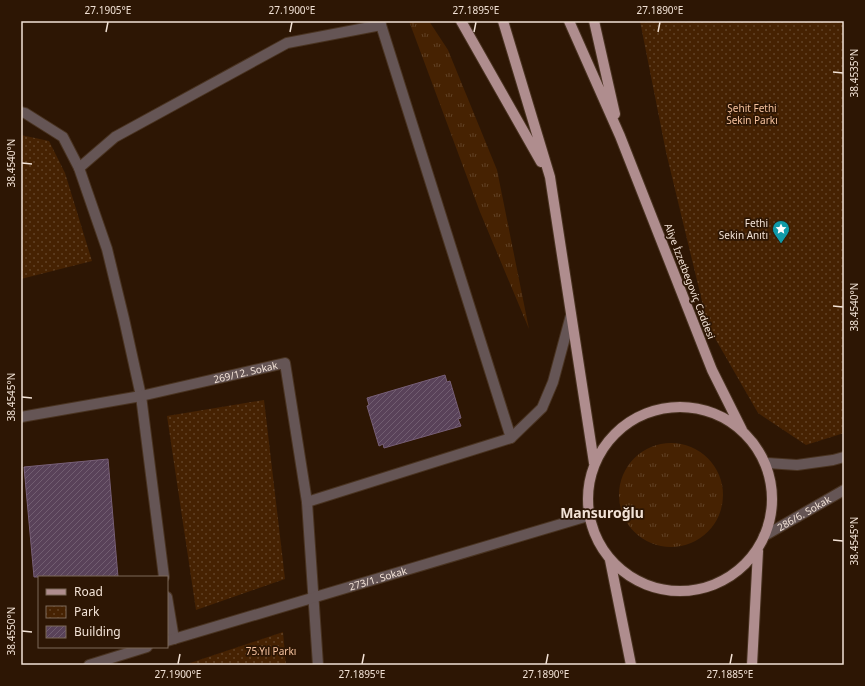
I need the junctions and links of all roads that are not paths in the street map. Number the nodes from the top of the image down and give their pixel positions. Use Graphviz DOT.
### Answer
graph roads {
  1 [pos="461,21"];
  2 [pos="504,21"];
  3 [pos="569,21"];
  4 [pos="594,21"];
  5 [pos="380,23"];
  6 [pos="21,112"];
  7 [pos="620,136"];
  8 [pos="79,168"];
  9 [pos="550,177"];
  10 [pos="570,315"];
  11 [pos="141,396"];
  12 [pos="21,417"];
  13 [pos="743,432"];
  14 [pos="511,438"];
  15 [pos="844,457"];
  16 [pos="594,463"];
  17 [pos="767,464"];
  18 [pos="844,490"];
  19 [pos="307,502"];
  20 [pos="588,516"];
  21 [pos="764,536"];
  22 [pos="758,548"];
  23 [pos="610,560"];
  24 [pos="164,576"];
  25 [pos="314,597"];
  26 [pos="168,611"];
  27 [pos="170,640"];
  28 [pos="144,648"];
  29 [pos="90,665"];
  30 [pos="318,665"];
  31 [pos="632,665"];
  32 [pos="752,665"];
  1 -- 9 [label="main road"];
  2 -- 9 [label="main road"];
  3 -- 7 [label="main road"];
  4 -- 7 [label="main road"];
  5 -- 8 [label="street"];
  5 -- 14 [label="street"];
  6 -- 8 [label="street"];
  7 -- 13 [label="main road, Aliye İzzetbegoviç Caddesi"];
  8 -- 11 [label="street"];
  9 -- 10 [label="main road"];
  10 -- 14 [label="street"];
  10 -- 16 [label="main road"];
  11 -- 12 [label="street, 269/12. Sokak"];
  11 -- 19 [label="street, 269/12. Sokak"];
  11 -- 24 [label="street"];
  13 -- 16 [label="main road"];
  13 -- 17 [label="main road"];
  14 -- 19 [label="street"];
  15 -- 17 [label="street"];
  16 -- 20 [label="main road"];
  17 -- 21 [label="main road"];
  18 -- 21 [label="street, 286/6. Sokak"];
  19 -- 25 [label="street, 269/12. Sokak"];
  20 -- 23 [label="main road"];
  20 -- 25 [label="street, 273/1. Sokak"];
  21 -- 22 [label="main road"];
  22 -- 23 [label="main road"];
  22 -- 32 [label="main road"];
  23 -- 31 [label="main road"];
  25 -- 27 [label="street, 273/1. Sokak"];
  25 -- 30 [label="street, 269/12. Sokak"];
  26 -- 27 [label="street"];
  28 -- 29 [label="street"];
}
